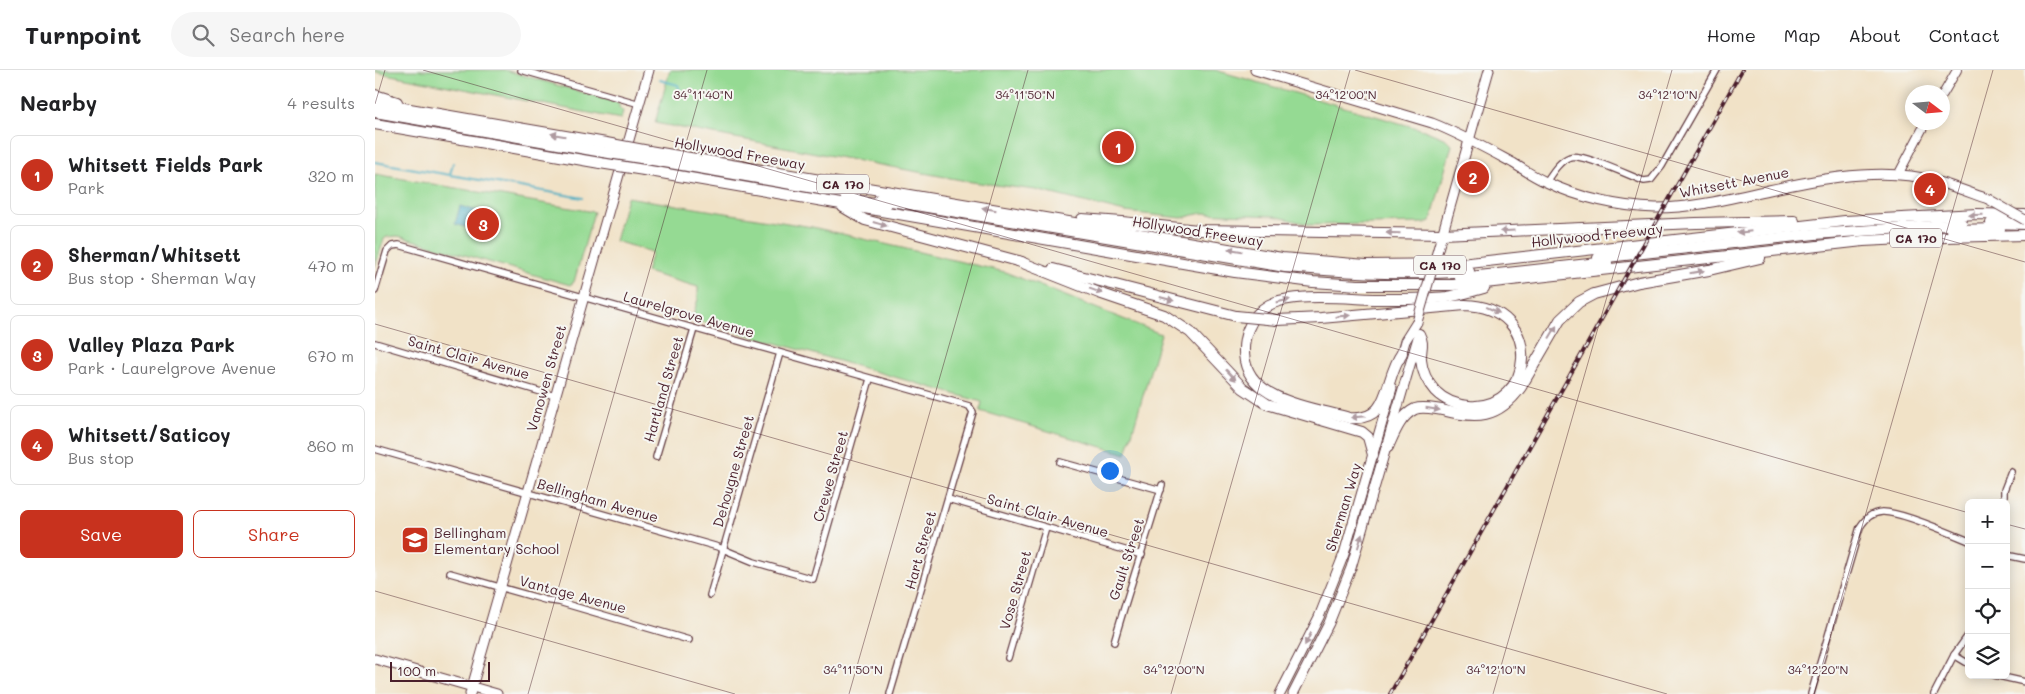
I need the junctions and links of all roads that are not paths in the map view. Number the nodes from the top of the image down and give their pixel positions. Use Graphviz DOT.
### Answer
graph roads {
  1 [pos="521,70"];
  2 [pos="649,70"];
  3 [pos="1255,70"];
  4 [pos="1489,70"];
  5 [pos="1717,70"];
  6 [pos="1957,70"];
  7 [pos="1277,73"];
  8 [pos="1948,85"];
  9 [pos="375,95"];
  10 [pos="375,103"];
  11 [pos="639,104"];
  12 [pos="375,112"];
  13 [pos="431,113"];
  14 [pos="375,117"];
  15 [pos="375,124"];
  16 [pos="1923,130"];
  17 [pos="1468,140"];
  18 [pos="603,154"];
  19 [pos="646,161"];
  20 [pos="1898,175"];
  21 [pos="1546,182"];
  22 [pos="836,204"];
  23 [pos="2025,215"];
  24 [pos="1037,217"];
  25 [pos="1845,221"];
  26 [pos="2025,222"];
  27 [pos="2025,229"];
  28 [pos="2025,235"];
  29 [pos="1441,238"];
  30 [pos="1807,247"];
  31 [pos="1018,261"];
  32 [pos="1517,279"];
  33 [pos="375,292"];
  34 [pos="583,297"];
  35 [pos="1417,322"];
  36 [pos="694,329"];
  37 [pos="1419,334"];
  38 [pos="375,343"];
  39 [pos="781,353"];
  40 [pos="1402,354"];
  41 [pos="870,379"];
  42 [pos="555,396"];
  43 [pos="973,412"];
  44 [pos="1388,447"];
  45 [pos="375,449"];
  46 [pos="1373,455"];
  47 [pos="656,456"];
  48 [pos="1060,462"];
  49 [pos="2011,472"];
  50 [pos="528,492"];
  51 [pos="948,499"];
  52 [pos="2004,499"];
  53 [pos="1046,528"];
  54 [pos="1965,539"];
  55 [pos="723,549"];
  56 [pos="1344,554"];
  57 [pos="1142,555"];
  58 [pos="2010,556"];
  59 [pos="1354,559"];
  60 [pos="2025,559"];
  61 [pos="450,574"];
  62 [pos="813,579"];
  63 [pos="500,588"];
  64 [pos="1329,593"];
  65 [pos="709,595"];
  66 [pos="1339,599"];
  67 [pos="1319,617"];
  68 [pos="1329,623"];
  69 [pos="689,640"];
  70 [pos="1965,640"];
  71 [pos="1113,642"];
  72 [pos="1954,655"];
  73 [pos="1008,658"];
  74 [pos="375,659"];
  75 [pos="1965,662"];
  76 [pos="2010,679"];
  77 [pos="2025,682"];
  78 [pos="471,691"];
  79 [pos="497,694"];
  80 [pos="890,694"];
  81 [pos="1280,694"];
  82 [pos="1293,694"];
  83 [pos="1811,694"];
  84 [pos="1934,694"];
  1 -- 11 [label="street"];
  2 -- 11 [label="main road, Vanowen Street"];
  3 -- 7 [label="main road, Whitsett Avenue"];
  4 -- 17 [label="main road, Sherman Way"];
  5 -- 21 [label="street"];
  6 -- 8 [label="street"];
  7 -- 17 [label="main road, Whitsett Avenue"];
  9 -- 13 [label="highway"];
  10 -- 13 [label="highway, Hollywood Freeway / CA 170"];
  11 -- 34 [label="main road, Vanowen Street"];
  12 -- 18 [label="highway"];
  18 -- 13 [label="highway, Hollywood Freeway / CA 170, one-way"];
  14 -- 18 [label="highway"];
  15 -- 18 [label="highway, Hollywood Freeway / CA 170"];
  16 -- 20 [label="street"];
  17 -- 21 [label="main road, Whitsett Avenue"];
  17 -- 29 [label="main road, Sherman Way"];
  18 -- 19 [label="highway, Hollywood Freeway / CA 170, bridge"];
  18 -- 19 [label="highway, Hollywood Freeway / CA 170, bridge"];
  19 -- 22 [label="highway, Hollywood Freeway / CA 170"];
  24 -- 19 [label="highway, Hollywood Freeway / CA 170, one-way"];
  19 -- 26 [label="highway"];
  19 -- 27 [label="highway"];
  20 -- 21 [label="main road, Whitsett Avenue"];
  20 -- 26 [label="main road, Whitsett Avenue, bridge"];
  22 -- 31 [label="highway, one-way"];
  22 -- 32 [label="highway, Hollywood Freeway / CA 170"];
  23 -- 25 [label="highway, Hollywood Freeway / CA 170, one-way"];
  25 -- 24 [label="highway, Hollywood Freeway / CA 170, one-way"];
  29 -- 24 [label="highway, one-way"];
  25 -- 29 [label="highway, one-way"];
  28 -- 30 [label="highway, Hollywood Freeway / CA 170"];
  29 -- 35 [label="main road, Sherman Way, bridge"];
  30 -- 32 [label="highway, Hollywood Freeway / CA 170"];
  44 -- 30 [label="highway, one-way"];
  31 -- 37 [label="highway, one-way, bridge"];
  31 -- 46 [label="highway, one-way"];
  40 -- 32 [label="highway, one-way"];
  33 -- 34 [label="street, Laurelgrove Avenue"];
  34 -- 36 [label="street, Laurelgrove Avenue"];
  34 -- 42 [label="main road, Vanowen Street"];
  35 -- 37 [label="main road, Sherman Way"];
  35 -- 40 [label="main road, Sherman Way"];
  36 -- 39 [label="street, Laurelgrove Avenue"];
  36 -- 47 [label="street, Hartland Street"];
  37 -- 44 [label="main road, Sherman Way"];
  38 -- 42 [label="street, Saint Clair Avenue"];
  39 -- 41 [label="street, Laurelgrove Avenue"];
  39 -- 55 [label="street, Dehougne Street"];
  40 -- 46 [label="main road, Sherman Way"];
  41 -- 43 [label="street, Laurelgrove Avenue"];
  41 -- 62 [label="street, Crewe Street"];
  42 -- 50 [label="main road, Vanowen Street"];
  43 -- 51 [label="street, Hart Street"];
  59 -- 44 [label="main road, Sherman Way, one-way"];
  45 -- 50 [label="street, Bellingham Avenue"];
  46 -- 56 [label="main road, Sherman Way"];
  48 -- 57 [label="street, Gault Street"];
  49 -- 52 [label="street"];
  50 -- 55 [label="street, Bellingham Avenue"];
  50 -- 63 [label="main road, Vanowen Street"];
  51 -- 53 [label="street, Saint Clair Avenue"];
  51 -- 80 [label="street, Hart Street"];
  53 -- 57 [label="street, Saint Clair Avenue"];
  53 -- 73 [label="street, Vose Street"];
  54 -- 83 [label="street"];
  55 -- 62 [label="street, Bellingham Avenue"];
  55 -- 65 [label="street, Dehougne Street"];
  56 -- 59 [label="main road"];
  56 -- 64 [label="main road, Sherman Way"];
  57 -- 71 [label="street, Gault Street"];
  58 -- 60 [label="street"];
  59 -- 66 [label="main road, Sherman Way"];
  61 -- 63 [label="street, Vantage Avenue"];
  63 -- 69 [label="street, Vantage Avenue"];
  63 -- 78 [label="main road, Vanowen Street"];
  64 -- 66 [label="main road"];
  64 -- 67 [label="main road, Sherman Way"];
  66 -- 68 [label="main road, Sherman Way"];
  67 -- 68 [label="main road"];
  67 -- 81 [label="main road, Sherman Way, one-way"];
  68 -- 82 [label="main road, Sherman Way"];
  70 -- 72 [label="street"];
  72 -- 75 [label="street"];
  72 -- 84 [label="street"];
  74 -- 78 [label="main road"];
  76 -- 77 [label="street"];
  78 -- 79 [label="main road"];
}
